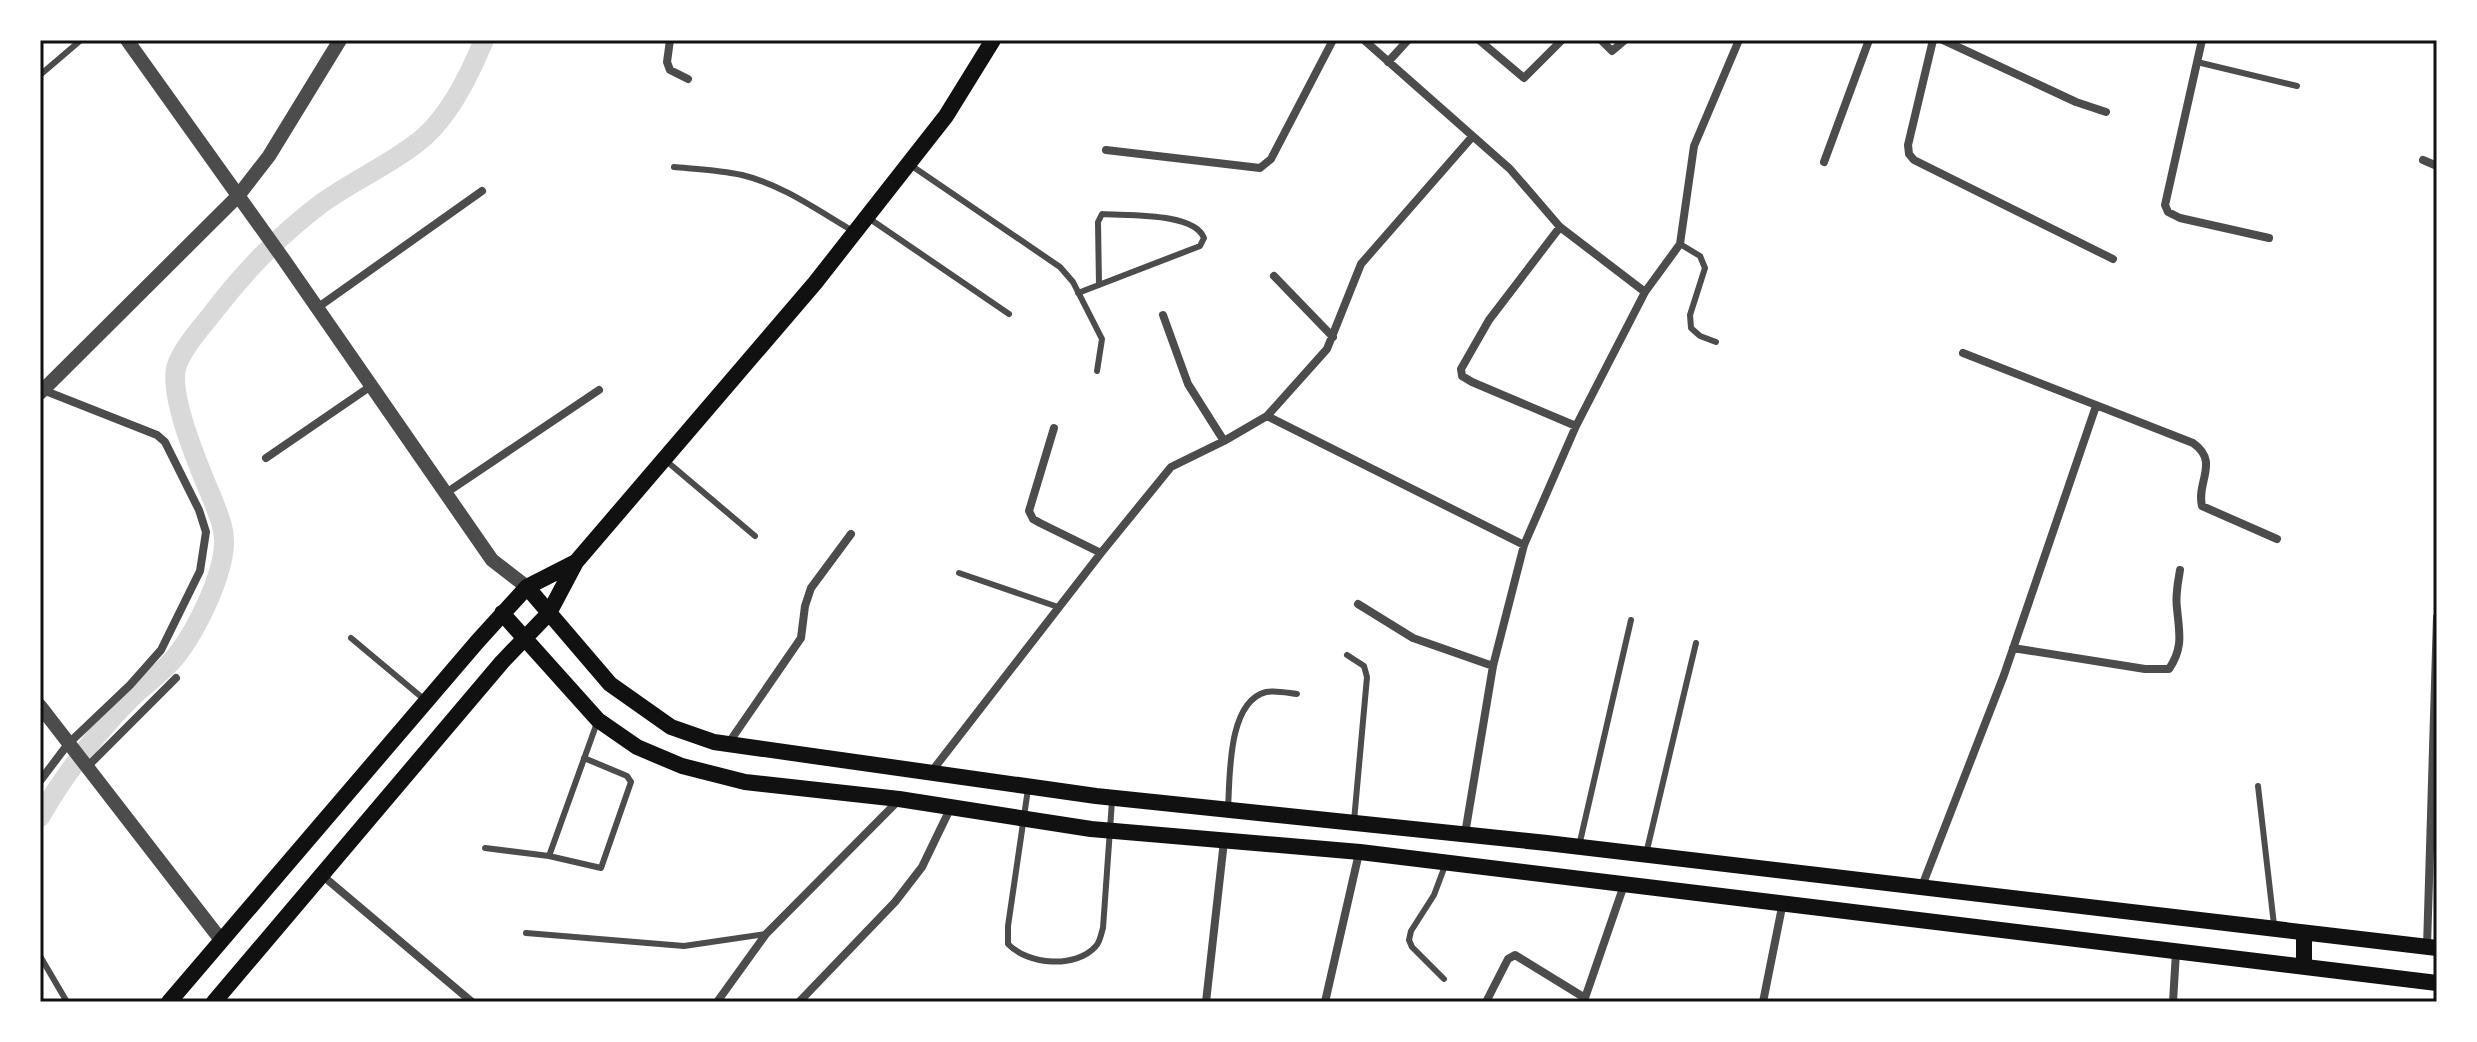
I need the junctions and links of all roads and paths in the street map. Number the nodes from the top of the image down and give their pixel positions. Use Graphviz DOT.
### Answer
graph roads {
  1 [pos="81,40"];
  2 [pos="127,40"];
  3 [pos="340,40"];
  4 [pos="670,40"];
  5 [pos="993,40"];
  6 [pos="1333,40"];
  7 [pos="1364,40"];
  8 [pos="1408,40"];
  9 [pos="1479,40"];
  10 [pos="1562,40"];
  11 [pos="1601,40"];
  12 [pos="1625,40"];
  13 [pos="1739,40"];
  14 [pos="1869,40"];
  15 [pos="1933,40"];
  16 [pos="1943,40"];
  17 [pos="2202,40"];
  18 [pos="1388,62"];
  19 [pos="2197,62"];
  20 [pos="40,75"];
  21 [pos="688,79"];
  22 [pos="2297,86"];
  23 [pos="2106,112"];
  24 [pos="1472,137"];
  25 [pos="1106,150"];
  26 [pos="2423,160"];
  27 [pos="1824,162"];
  28 [pos="909,164"];
  29 [pos="2437,166"];
  30 [pos="674,167"];
  31 [pos="482,191"];
  32 [pos="238,196"];
  33 [pos="867,217"];
  34 [pos="1560,227"];
  35 [pos="855,232"];
  36 [pos="2269,238"];
  37 [pos="1680,244"];
  38 [pos="2113,259"];
  39 [pos="1274,276"];
  40 [pos="1099,285"];
  41 [pos="1645,292"];
  42 [pos="1078,293"];
  43 [pos="317,308"];
  44 [pos="1009,314"];
  45 [pos="1163,315"];
  46 [pos="1333,337"];
  47 [pos="1716,342"];
  48 [pos="1963,353"];
  49 [pos="1097,371"];
  50 [pos="371,386"];
  51 [pos="41,390"];
  52 [pos="599,390"];
  53 [pos="2096,406"];
  54 [pos="1267,416"];
  55 [pos="1576,426"];
  56 [pos="1054,428"];
  57 [pos="1224,441"];
  58 [pos="266,458"];
  59 [pos="664,459"];
  60 [pos="446,493"];
  61 [pos="851,534"];
  62 [pos="755,536"];
  63 [pos="2277,539"];
  64 [pos="1524,545"];
  65 [pos="1101,553"];
  66 [pos="576,562"];
  67 [pos="2180,570"];
  68 [pos="959,573"];
  69 [pos="527,587"];
  70 [pos="1358,604"];
  71 [pos="1058,607"];
  72 [pos="502,613"];
  73 [pos="549,613"];
  74 [pos="2437,617"];
  75 [pos="1631,620"];
  76 [pos="351,638"];
  77 [pos="524,639"];
  78 [pos="1696,643"];
  79 [pos="2013,648"];
  80 [pos="1347,655"];
  81 [pos="1493,666"];
  82 [pos="176,678"];
  83 [pos="1297,694"];
  84 [pos="426,701"];
  85 [pos="40,706"];
  86 [pos="598,720"];
  87 [pos="728,744"];
  88 [pos="70,746"];
  89 [pos="584,758"];
  90 [pos="85,765"];
  91 [pos="932,771"];
  92 [pos="40,781"];
  93 [pos="1029,786"];
  94 [pos="2258,786"];
  95 [pos="1113,798"];
  96 [pos="899,799"];
  97 [pos="951,807"];
  98 [pos="1228,810"];
  99 [pos="1024,819"];
  100 [pos="1354,823"];
  101 [pos="1110,831"];
  102 [pos="1465,834"];
  103 [pos="1224,841"];
  104 [pos="1579,847"];
  105 [pos="485,848"];
  106 [pos="1360,852"];
  107 [pos="2434,853"];
  108 [pos="1646,855"];
  109 [pos="549,856"];
  110 [pos="1446,863"];
  111 [pos="323,876"];
  112 [pos="1625,883"];
  113 [pos="1921,887"];
  114 [pos="1783,902"];
  115 [pos="2274,929"];
  116 [pos="526,933"];
  117 [pos="2304,933"];
  118 [pos="766,934"];
  119 [pos="221,940"];
  120 [pos="2432,948"];
  121 [pos="2176,951"];
  122 [pos="40,956"];
  123 [pos="2304,967"];
  124 [pos="1444,979"];
  125 [pos="2437,983"];
  126 [pos="1584,1000"];
  127 [pos="67,1002"];
  128 [pos="169,1002"];
  129 [pos="214,1002"];
  130 [pos="472,1002"];
  131 [pos="717,1002"];
  132 [pos="799,1002"];
  133 [pos="1206,1002"];
  134 [pos="1325,1002"];
  135 [pos="1486,1002"];
  136 [pos="1763,1002"];
  137 [pos="2173,1002"];
  1 -- 20 [label="lane"];
  2 -- 32 [label="street"];
  3 -- 32 [label="street"];
  4 -- 21 [label="street"];
  5 -- 28 [label="main road"];
  6 -- 25 [label="street"];
  7 -- 18 [label="street"];
  8 -- 18 [label="street"];
  9 -- 10 [label="street"];
  11 -- 12 [label="street"];
  13 -- 37 [label="street"];
  14 -- 27 [label="street"];
  15 -- 38 [label="street"];
  16 -- 23 [label="street"];
  17 -- 19 [label="street"];
  18 -- 24 [label="street"];
  19 -- 22 [label="lane"];
  19 -- 36 [label="street"];
  24 -- 34 [label="street"];
  24 -- 46 [label="street"];
  26 -- 29 [label="street"];
  28 -- 33 [label="main road"];
  28 -- 42 [label="lane"];
  30 -- 35 [label="lane"];
  31 -- 43 [label="street"];
  32 -- 43 [label="street"];
  32 -- 51 [label="street"];
  33 -- 35 [label="main road"];
  33 -- 44 [label="lane"];
  34 -- 41 [label="street"];
  34 -- 55 [label="street"];
  35 -- 59 [label="main road"];
  37 -- 41 [label="street"];
  37 -- 47 [label="lane"];
  39 -- 46 [label="street"];
  40 -- 40 [label="lane"];
  40 -- 42 [label="lane"];
  41 -- 55 [label="street"];
  42 -- 49 [label="lane"];
  43 -- 50 [label="street"];
  45 -- 57 [label="street"];
  46 -- 54 [label="street"];
  48 -- 53 [label="street"];
  50 -- 58 [label="street"];
  50 -- 60 [label="street"];
  51 -- 88 [label="street"];
  52 -- 60 [label="street"];
  53 -- 63 [label="street"];
  53 -- 79 [label="street"];
  54 -- 57 [label="street"];
  54 -- 64 [label="street"];
  55 -- 64 [label="street"];
  56 -- 65 [label="street"];
  57 -- 65 [label="street"];
  59 -- 62 [label="lane"];
  59 -- 66 [label="main road"];
  60 -- 69 [label="street"];
  61 -- 87 [label="street"];
  64 -- 81 [label="street"];
  65 -- 71 [label="street"];
  66 -- 69 [label="main road"];
  66 -- 73 [label="main road"];
  67 -- 79 [label="street"];
  68 -- 71 [label="lane"];
  69 -- 72 [label="main road"];
  69 -- 73 [label="main road"];
  70 -- 81 [label="street"];
  71 -- 91 [label="street"];
  72 -- 77 [label="main road"];
  72 -- 84 [label="main road"];
  73 -- 77 [label="main road"];
  73 -- 87 [label="main road"];
  74 -- 107 [label="street"];
  75 -- 104 [label="lane"];
  76 -- 84 [label="lane"];
  77 -- 86 [label="main road"];
  77 -- 111 [label="main road"];
  78 -- 108 [label="lane"];
  79 -- 113 [label="street"];
  80 -- 100 [label="lane"];
  81 -- 102 [label="street"];
  82 -- 90 [label="street"];
  83 -- 98 [label="lane"];
  84 -- 119 [label="main road"];
  85 -- 88 [label="street"];
  86 -- 89 [label="lane"];
  86 -- 96 [label="main road"];
  87 -- 91 [label="main road"];
  88 -- 90 [label="street"];
  88 -- 92 [label="street"];
  89 -- 109 [label="lane"];
  89 -- 109 [label="lane"];
  90 -- 119 [label="street"];
  91 -- 93 [label="main road"];
  93 -- 95 [label="main road"];
  93 -- 99 [label="lane"];
  94 -- 115 [label="lane"];
  95 -- 98 [label="main road"];
  95 -- 101 [label="lane"];
  96 -- 97 [label="main road"];
  96 -- 118 [label="street"];
  97 -- 99 [label="main road"];
  97 -- 132 [label="street"];
  98 -- 100 [label="main road"];
  99 -- 101 [label="main road"];
  99 -- 101 [label="lane"];
  100 -- 102 [label="main road"];
  101 -- 103 [label="main road"];
  102 -- 104 [label="main road"];
  103 -- 106 [label="main road"];
  103 -- 133 [label="street"];
  104 -- 108 [label="main road"];
  105 -- 109 [label="lane"];
  106 -- 110 [label="main road"];
  106 -- 134 [label="street"];
  107 -- 120 [label="street"];
  108 -- 113 [label="main road"];
  110 -- 112 [label="main road"];
  110 -- 124 [label="lane"];
  111 -- 129 [label="main road"];
  111 -- 130 [label="street"];
  112 -- 114 [label="main road"];
  112 -- 126 [label="street"];
  113 -- 115 [label="main road"];
  114 -- 121 [label="main road"];
  114 -- 136 [label="street"];
  115 -- 117 [label="main road"];
  116 -- 118 [label="lane"];
  117 -- 120 [label="main road"];
  117 -- 123 [label="main road"];
  118 -- 131 [label="street"];
  119 -- 128 [label="main road"];
  121 -- 123 [label="main road"];
  121 -- 137 [label="street"];
  122 -- 127 [label="lane"];
  123 -- 125 [label="main road"];
  126 -- 135 [label="street"];
}
